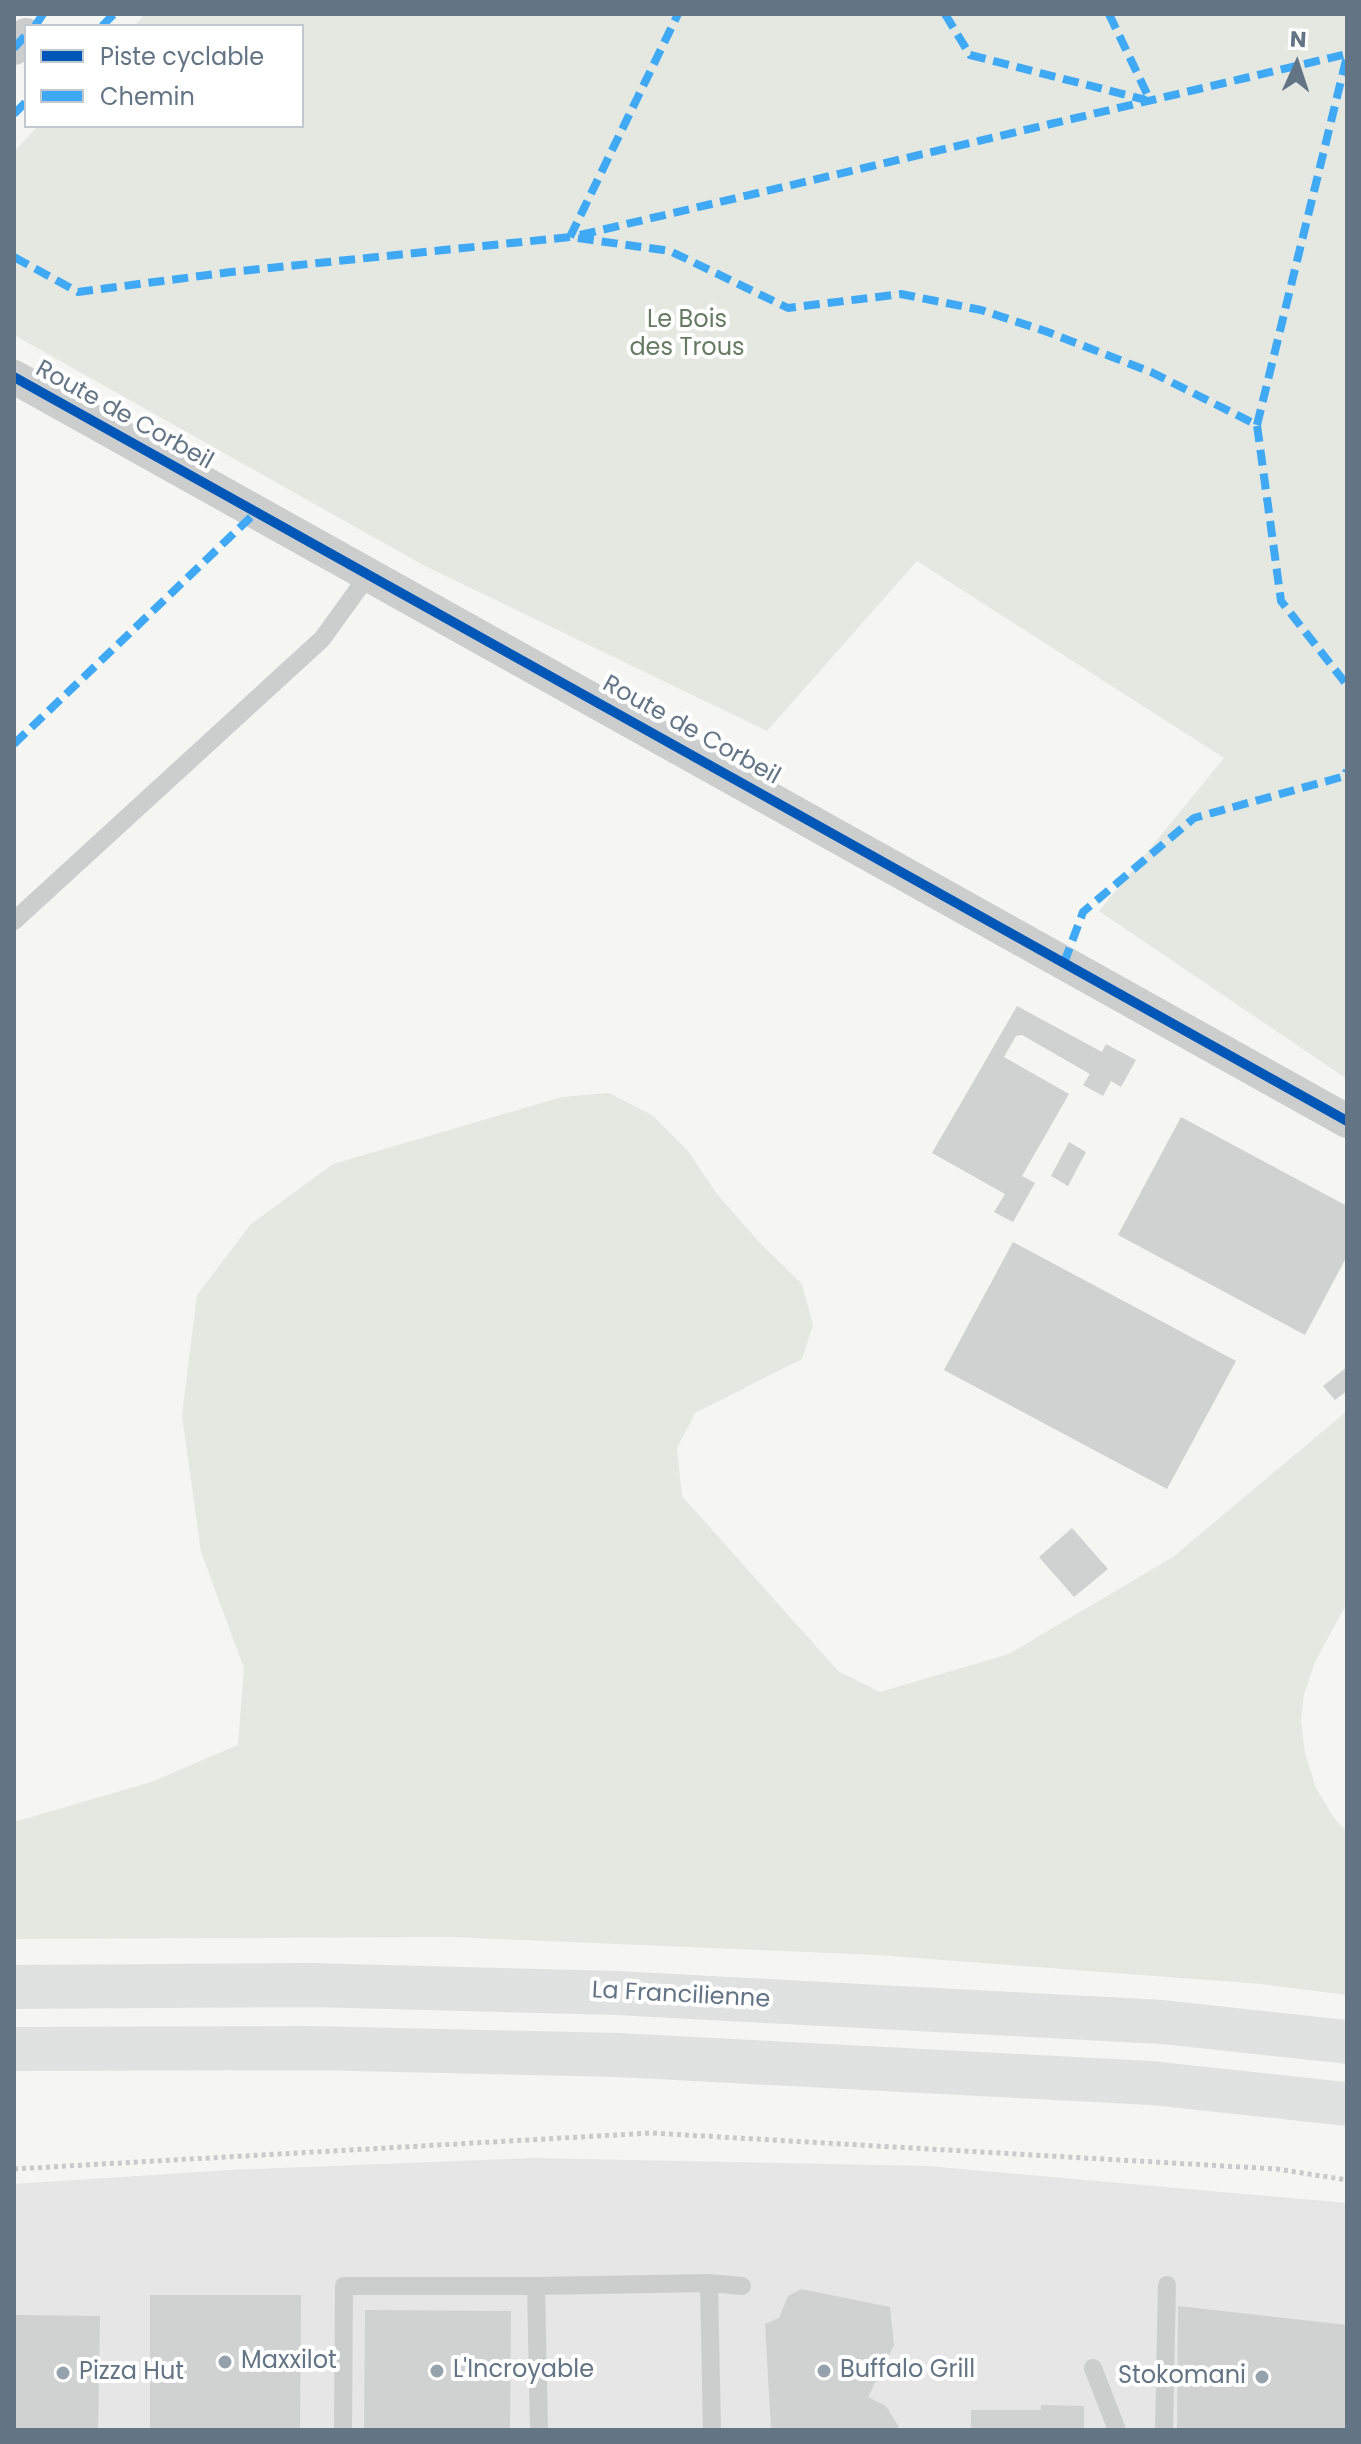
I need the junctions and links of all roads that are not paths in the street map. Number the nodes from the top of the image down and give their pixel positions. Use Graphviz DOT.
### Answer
graph roads {
  1 [pos="14,377"];
  2 [pos="369,574"];
  3 [pos="14,921"];
  4 [pos="1347,1121"];
  5 [pos="14,1987"];
  6 [pos="1347,2042"];
  7 [pos="14,2049"];
  8 [pos="1347,2104"];
  9 [pos="709,2283"];
  10 [pos="1167,2285"];
  11 [pos="536,2286"];
  12 [pos="742,2286"];
  13 [pos="1093,2368"];
  14 [pos="343,2430"];
  15 [pos="539,2430"];
  16 [pos="712,2430"];
  17 [pos="1117,2430"];
  18 [pos="1164,2430"];
  1 -- 2 [label="street, Route de Corbeil"];
  2 -- 3 [label="lane"];
  2 -- 4 [label="street, Route de Corbeil"];
  5 -- 6 [label="highway, La Francilienne"];
  7 -- 8 [label="highway"];
  9 -- 11 [label="lane"];
  9 -- 12 [label="lane"];
  9 -- 16 [label="lane"];
  10 -- 18 [label="lane"];
  11 -- 14 [label="lane"];
  11 -- 15 [label="lane"];
  13 -- 17 [label="lane"];
}
